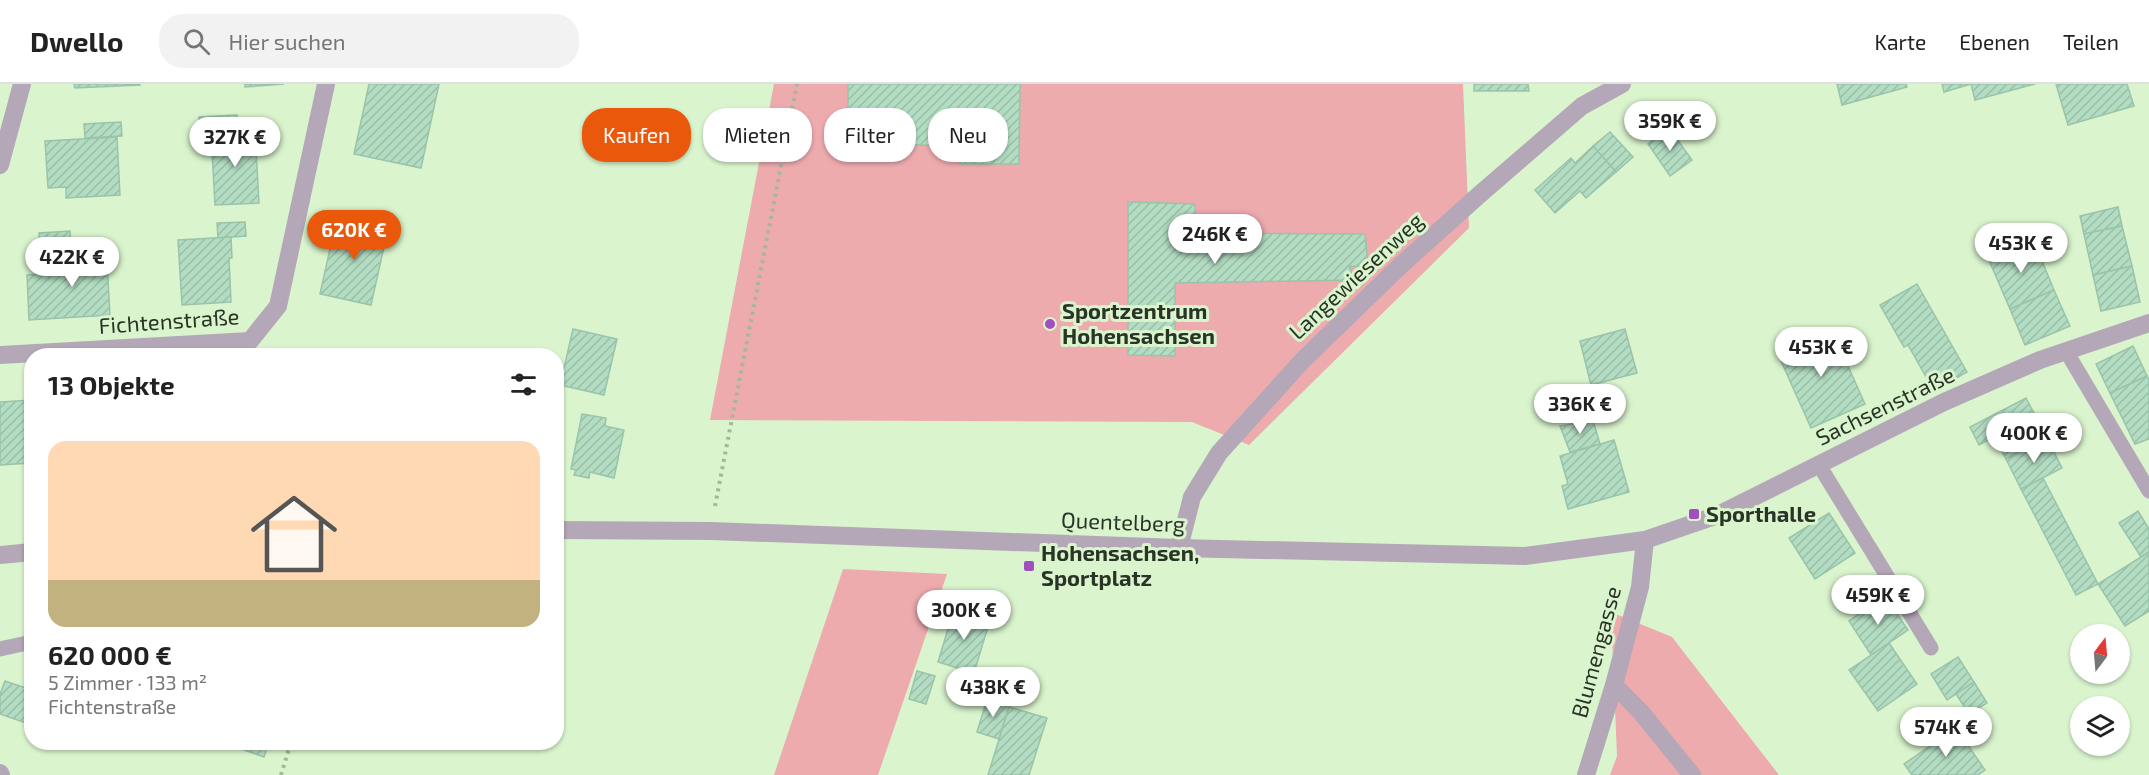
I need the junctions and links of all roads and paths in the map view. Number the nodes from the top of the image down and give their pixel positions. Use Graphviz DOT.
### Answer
graph roads {
  1 [pos="22,84"];
  2 [pos="326,84"];
  3 [pos="797,84"];
  4 [pos="1622,84"];
  5 [pos="0,165"];
  6 [pos="2149,323"];
  7 [pos="133,348"];
  8 [pos="2066,351"];
  9 [pos="24,355"];
  10 [pos="0,356"];
  11 [pos="1819,465"];
  12 [pos="2149,491"];
  13 [pos="564,530"];
  14 [pos="711,531"];
  15 [pos="1646,540"];
  16 [pos="1179,548"];
  17 [pos="24,553"];
  18 [pos="0,555"];
  19 [pos="24,644"];
  20 [pos="1931,648"];
  21 [pos="0,649"];
  22 [pos="1614,685"];
  23 [pos="288,750"];
  24 [pos="280,775"];
  25 [pos="1586,775"];
  26 [pos="1692,775"];
  1 -- 5 [label="street"];
  2 -- 7 [label="street, Fichtenstraße"];
  3 -- 14 [label="path"];
  4 -- 16 [label="street, Langewiesenweg"];
  6 -- 8 [label="street, Sachsenstraße"];
  8 -- 11 [label="street, Sachsenstraße"];
  8 -- 12 [label="lane"];
  9 -- 10 [label="street, Fichtenstraße"];
  11 -- 15 [label="street, Sachsenstraße"];
  11 -- 20 [label="lane"];
  13 -- 14 [label="street, Quentelberg"];
  14 -- 16 [label="street, Quentelberg"];
  15 -- 16 [label="street, Quentelberg"];
  15 -- 22 [label="street, Blumengasse"];
  17 -- 18 [label="street"];
  19 -- 21 [label="lane"];
  22 -- 25 [label="street, Blumengasse"];
  22 -- 26 [label="street"];
  23 -- 24 [label="path"];
}
